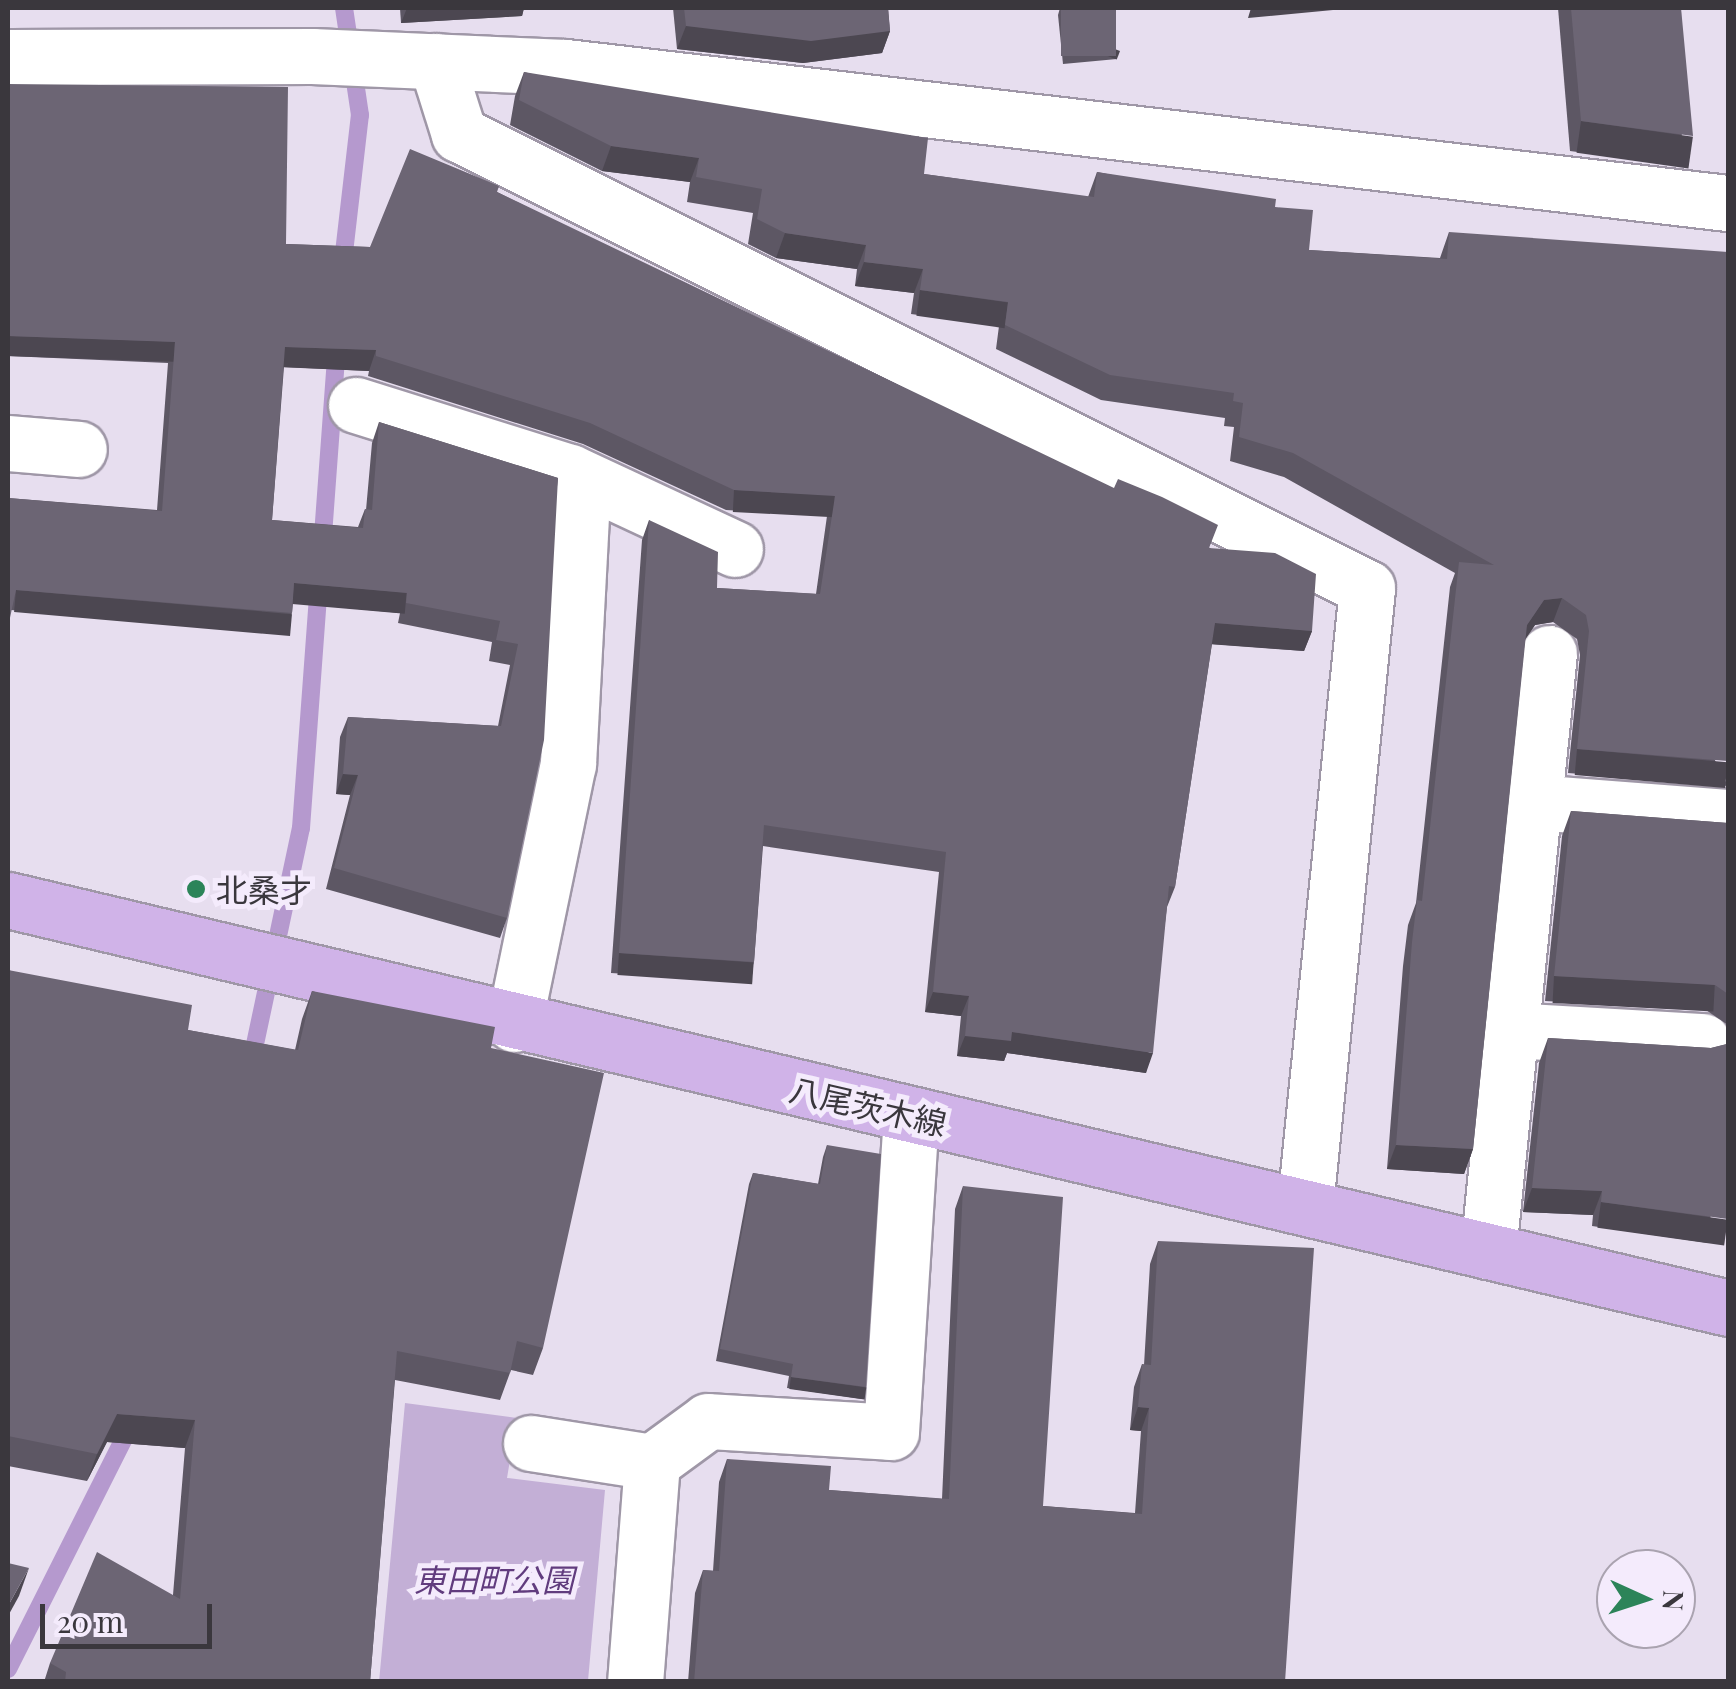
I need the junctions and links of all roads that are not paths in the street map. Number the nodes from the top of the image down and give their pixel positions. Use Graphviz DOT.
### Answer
graph roads {
  1 [pos="8,57"];
  2 [pos="436,62"];
  3 [pos="1728,203"];
  4 [pos="356,406"];
  5 [pos="8,444"];
  6 [pos="79,449"];
  7 [pos="583,478"];
  8 [pos="736,550"];
  9 [pos="1549,654"];
  10 [pos="1533,802"];
  11 [pos="1728,817"];
  12 [pos="8,900"];
  13 [pos="514,1024"];
  14 [pos="1510,1030"];
  15 [pos="1702,1041"];
  16 [pos="911,1116"];
  17 [pos="1304,1205"];
  18 [pos="1488,1251"];
  19 [pos="1728,1308"];
  20 [pos="530,1443"];
  21 [pos="652,1462"];
  22 [pos="635,1682"];
  1 -- 2 [label="street"];
  2 -- 3 [label="street"];
  2 -- 17 [label="street"];
  4 -- 7 [label="street"];
  5 -- 6 [label="street"];
  7 -- 8 [label="street"];
  7 -- 13 [label="street"];
  9 -- 10 [label="street"];
  10 -- 11 [label="street"];
  10 -- 14 [label="street"];
  12 -- 13 [label="main road, 八尾茨木線"];
  13 -- 16 [label="main road, 八尾茨木線"];
  14 -- 15 [label="street"];
  14 -- 18 [label="street"];
  16 -- 17 [label="main road, 八尾茨木線"];
  16 -- 21 [label="street"];
  17 -- 18 [label="main road, 八尾茨木線"];
  18 -- 19 [label="main road, 八尾茨木線"];
  20 -- 21 [label="street"];
  21 -- 22 [label="street"];
}
